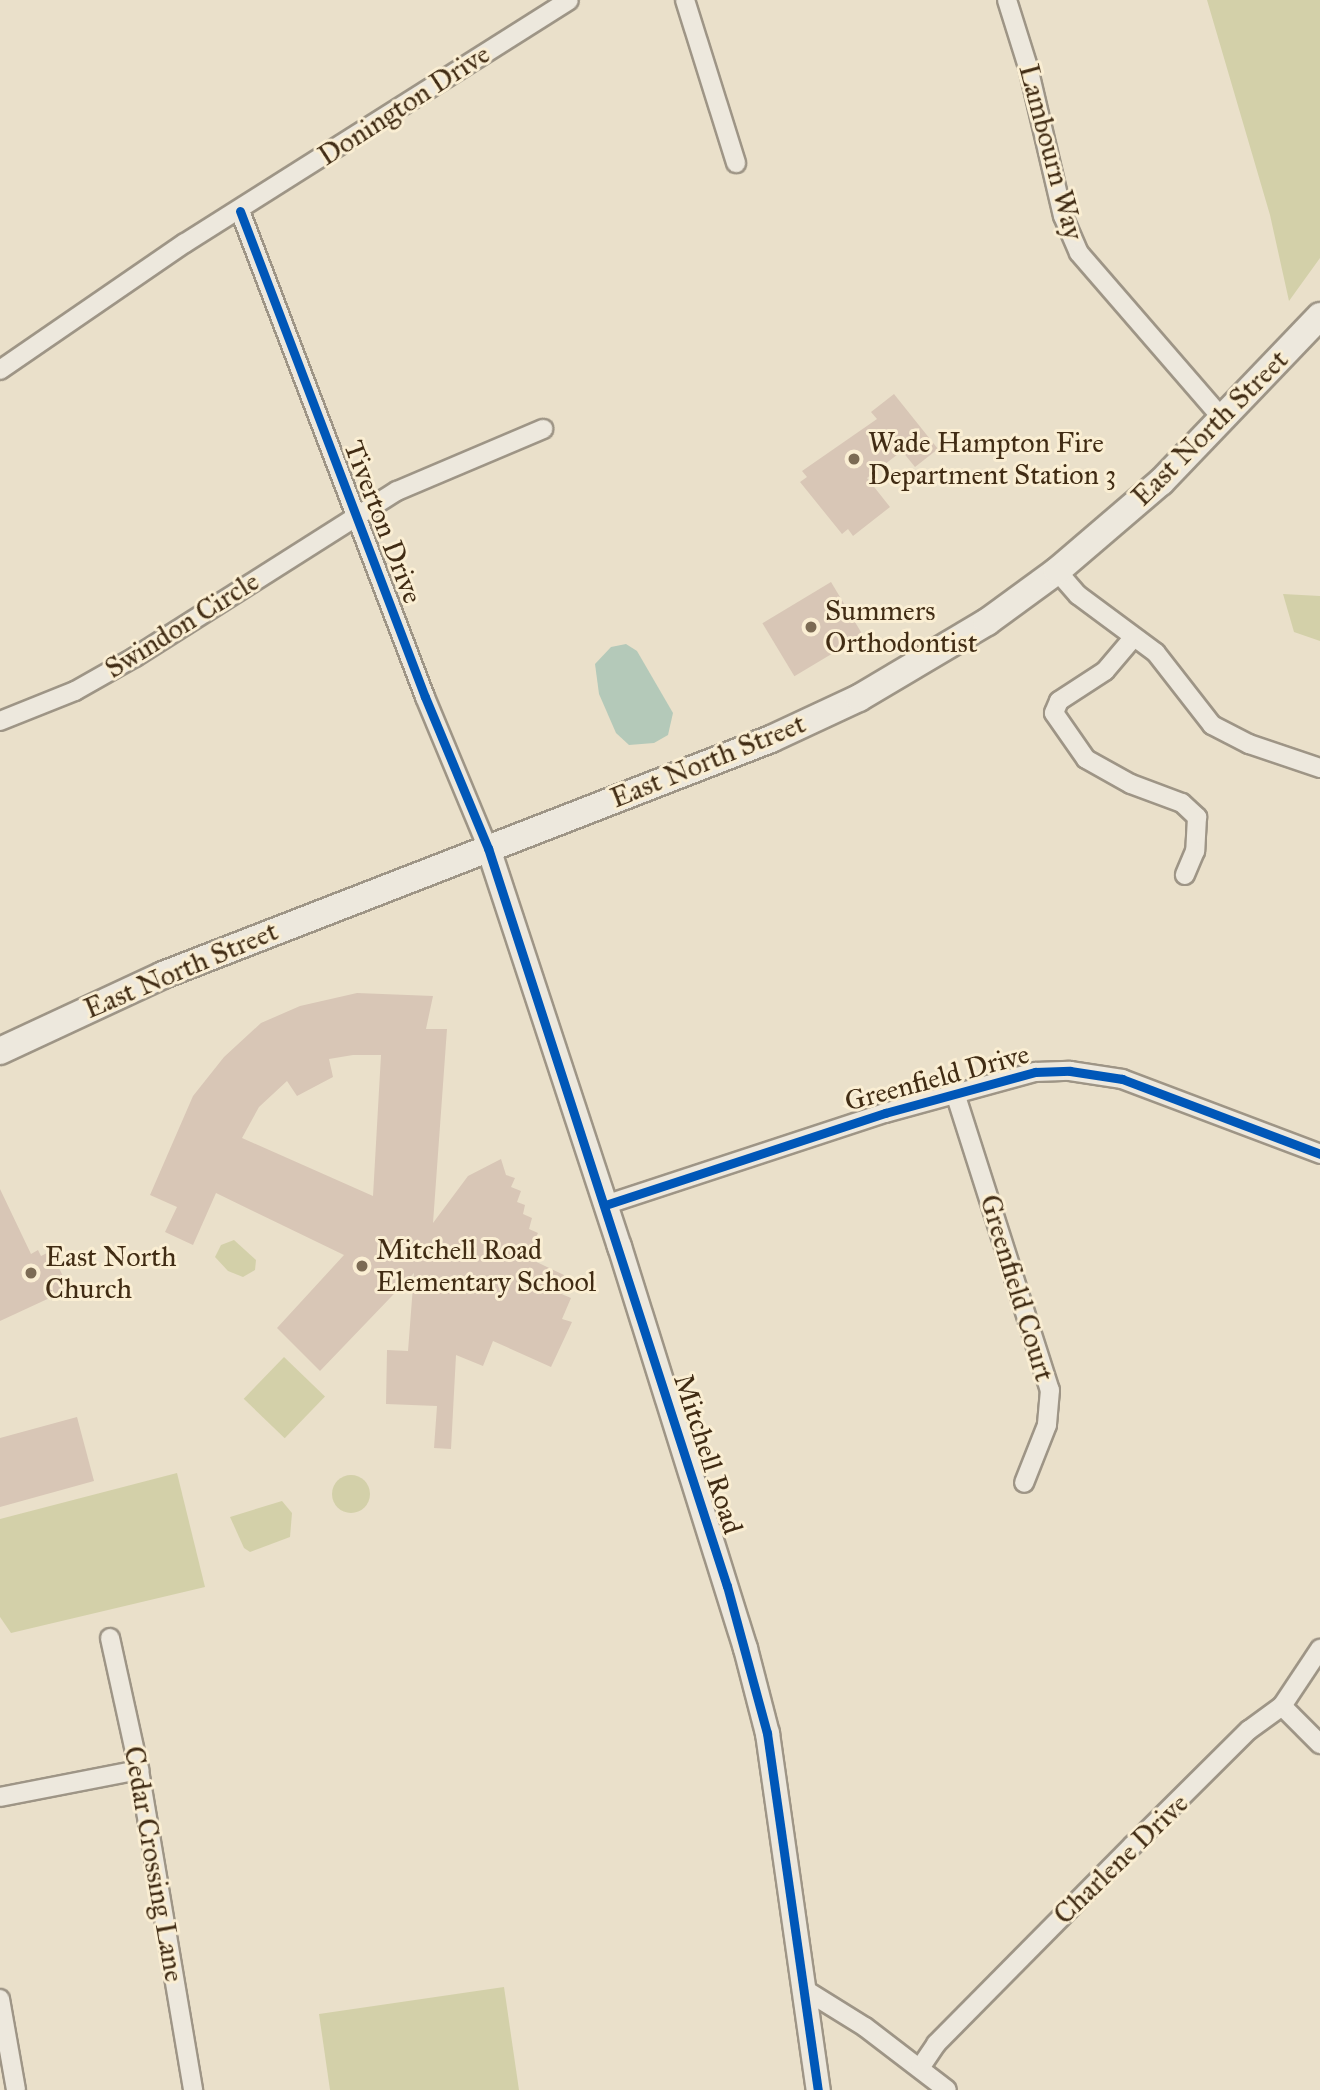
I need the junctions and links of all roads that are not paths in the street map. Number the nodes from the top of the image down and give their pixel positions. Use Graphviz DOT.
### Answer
graph roads {
  1 [pos="569,0"];
  2 [pos="685,0"];
  3 [pos="1007,0"];
  4 [pos="736,163"];
  5 [pos="240,211"];
  6 [pos="1320,316"];
  7 [pos="0,370"];
  8 [pos="1223,419"];
  9 [pos="543,429"];
  10 [pos="357,514"];
  11 [pos="1057,571"];
  12 [pos="1133,638"];
  13 [pos="0,721"];
  14 [pos="1320,768"];
  15 [pos="488,849"];
  16 [pos="1185,875"];
  17 [pos="0,1051"];
  18 [pos="955,1093"];
  19 [pos="1320,1154"];
  20 [pos="605,1205"];
  21 [pos="1024,1483"];
  22 [pos="110,1638"];
  23 [pos="1320,1649"];
  24 [pos="1282,1706"];
  25 [pos="1320,1744"];
  26 [pos="139,1770"];
  27 [pos="0,1797"];
  28 [pos="807,1991"];
  29 [pos="0,1999"];
  30 [pos="920,2068"];
  31 [pos="16,2090"];
  32 [pos="193,2090"];
  33 [pos="818,2090"];
  34 [pos="947,2090"];
  1 -- 5 [label="street, Donington Drive"];
  2 -- 4 [label="street"];
  3 -- 8 [label="street, Lambourn Way"];
  5 -- 7 [label="street"];
  5 -- 10 [label="street, Tiverton Drive"];
  6 -- 8 [label="main road, East North Street"];
  8 -- 11 [label="main road, East North Street"];
  9 -- 10 [label="street, Swindon Circle"];
  10 -- 13 [label="street, Swindon Circle"];
  10 -- 15 [label="street, Tiverton Drive"];
  11 -- 12 [label="street"];
  11 -- 15 [label="main road, East North Street"];
  12 -- 14 [label="street"];
  12 -- 16 [label="street"];
  15 -- 17 [label="main road, East North Street"];
  15 -- 20 [label="street, Mitchell Road"];
  18 -- 19 [label="street, Greenfield Drive"];
  18 -- 20 [label="street, Greenfield Drive"];
  18 -- 21 [label="street, Greenfield Court"];
  20 -- 28 [label="street, Mitchell Road"];
  22 -- 26 [label="street, Cedar Crossing Lane"];
  23 -- 24 [label="street, Charlene Drive"];
  24 -- 25 [label="street"];
  24 -- 30 [label="street, Charlene Drive"];
  26 -- 27 [label="street"];
  26 -- 32 [label="street, Cedar Crossing Lane"];
  28 -- 30 [label="street"];
  28 -- 33 [label="street, Mitchell Road"];
  29 -- 31 [label="street"];
  30 -- 34 [label="street"];
}
